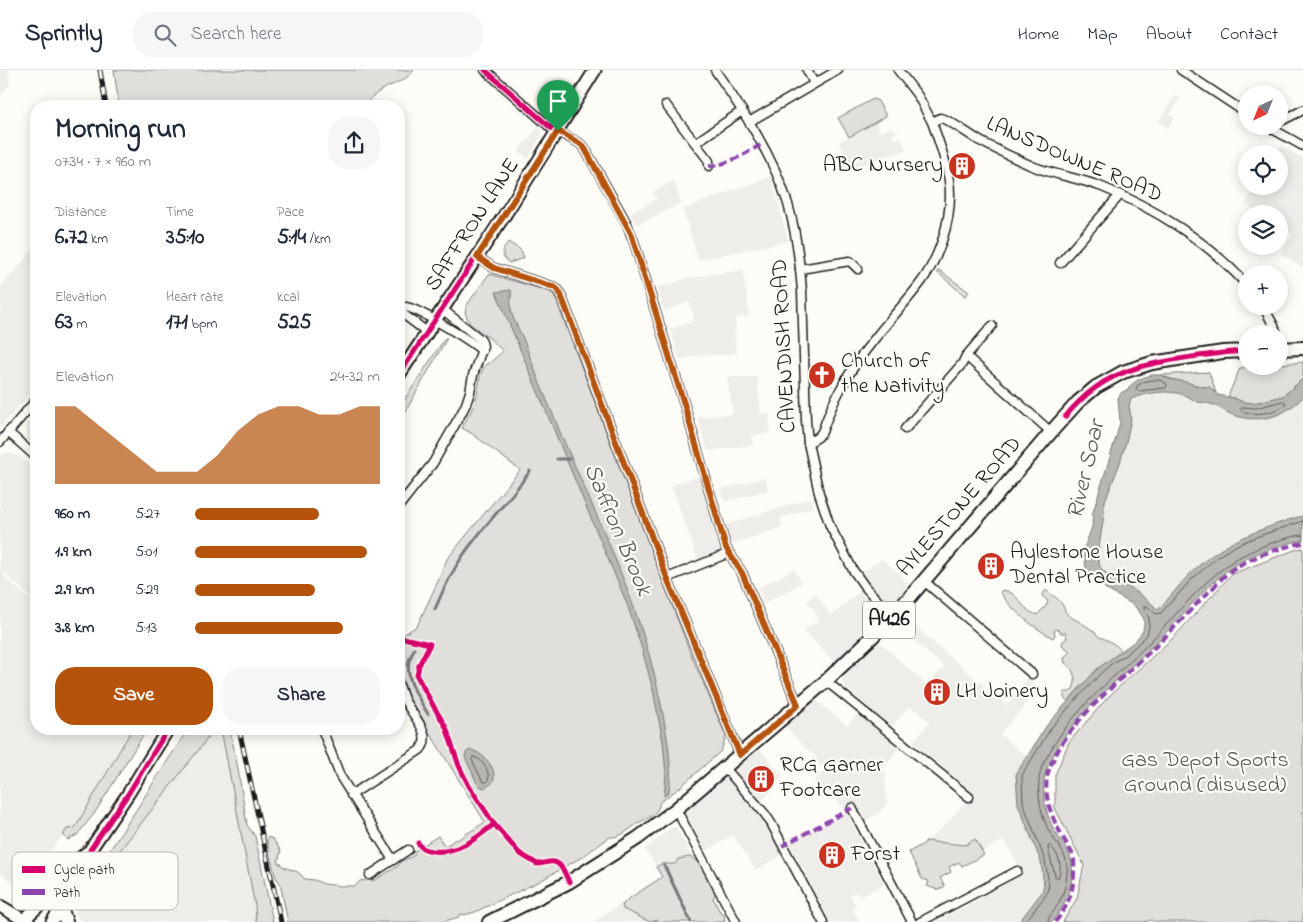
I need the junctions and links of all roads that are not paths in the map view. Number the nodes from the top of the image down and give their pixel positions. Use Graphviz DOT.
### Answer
graph roads {
  1 [pos="485,70"];
  2 [pos="595,70"];
  3 [pos="715,70"];
  4 [pos="807,70"];
  5 [pos="838,70"];
  6 [pos="898,70"];
  7 [pos="1184,70"];
  8 [pos="814,83"];
  9 [pos="666,105"];
  10 [pos="1238,107"];
  11 [pos="1303,110"];
  12 [pos="742,111"];
  13 [pos="1288,118"];
  14 [pos="749,122"];
  15 [pos="932,122"];
  16 [pos="558,131"];
  17 [pos="1283,135"];
  18 [pos="695,143"];
  19 [pos="1303,146"];
  20 [pos="708,166"];
  21 [pos="1120,196"];
  22 [pos="477,257"];
  23 [pos="1060,264"];
  24 [pos="800,269"];
  25 [pos="858,269"];
  26 [pos="1238,275"];
  27 [pos="405,307"];
  28 [pos="442,309"];
  29 [pos="405,315"];
  30 [pos="435,321"];
  31 [pos="992,326"];
  32 [pos="427,332"];
  33 [pos="1288,347"];
  34 [pos="1303,348"];
  35 [pos="482,351"];
  36 [pos="1238,351"];
  37 [pos="966,356"];
  38 [pos="405,366"];
  39 [pos="30,407"];
  40 [pos="905,429"];
  41 [pos="8,432"];
  42 [pos="1051,432"];
  43 [pos="0,442"];
  44 [pos="808,443"];
  45 [pos="30,452"];
  46 [pos="405,498"];
  47 [pos="729,553"];
  48 [pos="667,578"];
  49 [pos="924,581"];
  50 [pos="892,616"];
  51 [pos="1032,674"];
  52 [pos="826,681"];
  53 [pos="405,702"];
  54 [pos="798,705"];
  55 [pos="164,735"];
  56 [pos="324,735"];
  57 [pos="740,755"];
  58 [pos="725,768"];
  59 [pos="351,795"];
  60 [pos="969,797"];
  61 [pos="852,808"];
  62 [pos="676,809"];
  63 [pos="90,850"];
  64 [pos="408,850"];
  65 [pos="393,860"];
  66 [pos="1017,871"];
  67 [pos="370,875"];
  68 [pos="0,906"];
  69 [pos="35,910"];
  70 [pos="60,910"];
  71 [pos="62,910"];
  72 [pos="24,921"];
  73 [pos="52,922"];
  74 [pos="66,922"];
  75 [pos="489,922"];
  76 [pos="736,922"];
  77 [pos="823,922"];
  78 [pos="912,922"];
  79 [pos="920,922"];
  1 -- 16 [label="street"];
  2 -- 16 [label="main road, SAFFRON LANE"];
  3 -- 12 [label="street, CAVENDISH ROAD"];
  4 -- 8 [label="street"];
  5 -- 8 [label="street"];
  6 -- 15 [label="street"];
  7 -- 10 [label="street"];
  8 -- 14 [label="street"];
  9 -- 18 [label="street"];
  11 -- 13 [label="street"];
  12 -- 14 [label="street, CAVENDISH ROAD"];
  12 -- 18 [label="street"];
  14 -- 24 [label="street, CAVENDISH ROAD"];
  15 -- 21 [label="street, LANSDOWNE ROAD"];
  15 -- 44 [label="street"];
  16 -- 22 [label="main road, SAFFRON LANE"];
  16 -- 47 [label="street"];
  17 -- 19 [label="street"];
  18 -- 20 [label="street"];
  21 -- 23 [label="street"];
  21 -- 26 [label="street, LANSDOWNE ROAD"];
  22 -- 28 [label="main road, SAFFRON LANE"];
  22 -- 48 [label="street"];
  24 -- 25 [label="street"];
  24 -- 44 [label="street, CAVENDISH ROAD"];
  27 -- 30 [label="street"];
  28 -- 30 [label="main road, SAFFRON LANE"];
  28 -- 35 [label="street"];
  29 -- 32 [label="street"];
  30 -- 32 [label="main road, SAFFRON LANE"];
  30 -- 35 [label="street"];
  31 -- 37 [label="street"];
  32 -- 38 [label="main road, SAFFRON LANE"];
  33 -- 34 [label="main road"];
  35 -- 46 [label="street"];
  36 -- 42 [label="main road, AYLESTONE ROAD / A426"];
  37 -- 40 [label="street"];
  37 -- 42 [label="street"];
  39 -- 41 [label="street"];
  41 -- 43 [label="street"];
  41 -- 45 [label="street"];
  42 -- 49 [label="main road, AYLESTONE ROAD / A426"];
  44 -- 50 [label="street, CAVENDISH ROAD"];
  47 -- 48 [label="street"];
  47 -- 54 [label="street"];
  48 -- 57 [label="street"];
  49 -- 50 [label="main road, AYLESTONE ROAD / A426"];
  49 -- 51 [label="street"];
  50 -- 52 [label="main road, AYLESTONE ROAD / A426"];
  52 -- 54 [label="main road, AYLESTONE ROAD / A426"];
  52 -- 60 [label="street"];
  53 -- 59 [label="street"];
  54 -- 57 [label="main road, AYLESTONE ROAD / A426"];
  55 -- 63 [label="main road"];
  56 -- 59 [label="street"];
  57 -- 58 [label="main road, AYLESTONE ROAD / A426"];
  58 -- 62 [label="main road, AYLESTONE ROAD / A426"];
  58 -- 77 [label="street"];
  59 -- 65 [label="street"];
  61 -- 78 [label="street"];
  62 -- 75 [label="main road, AYLESTONE ROAD / A426"];
  62 -- 76 [label="street"];
  64 -- 65 [label="street"];
  65 -- 67 [label="street"];
  66 -- 79 [label="street"];
  68 -- 72 [label="main road"];
  69 -- 72 [label="main road"];
  70 -- 73 [label="main road"];
  71 -- 74 [label="main road"];
}
